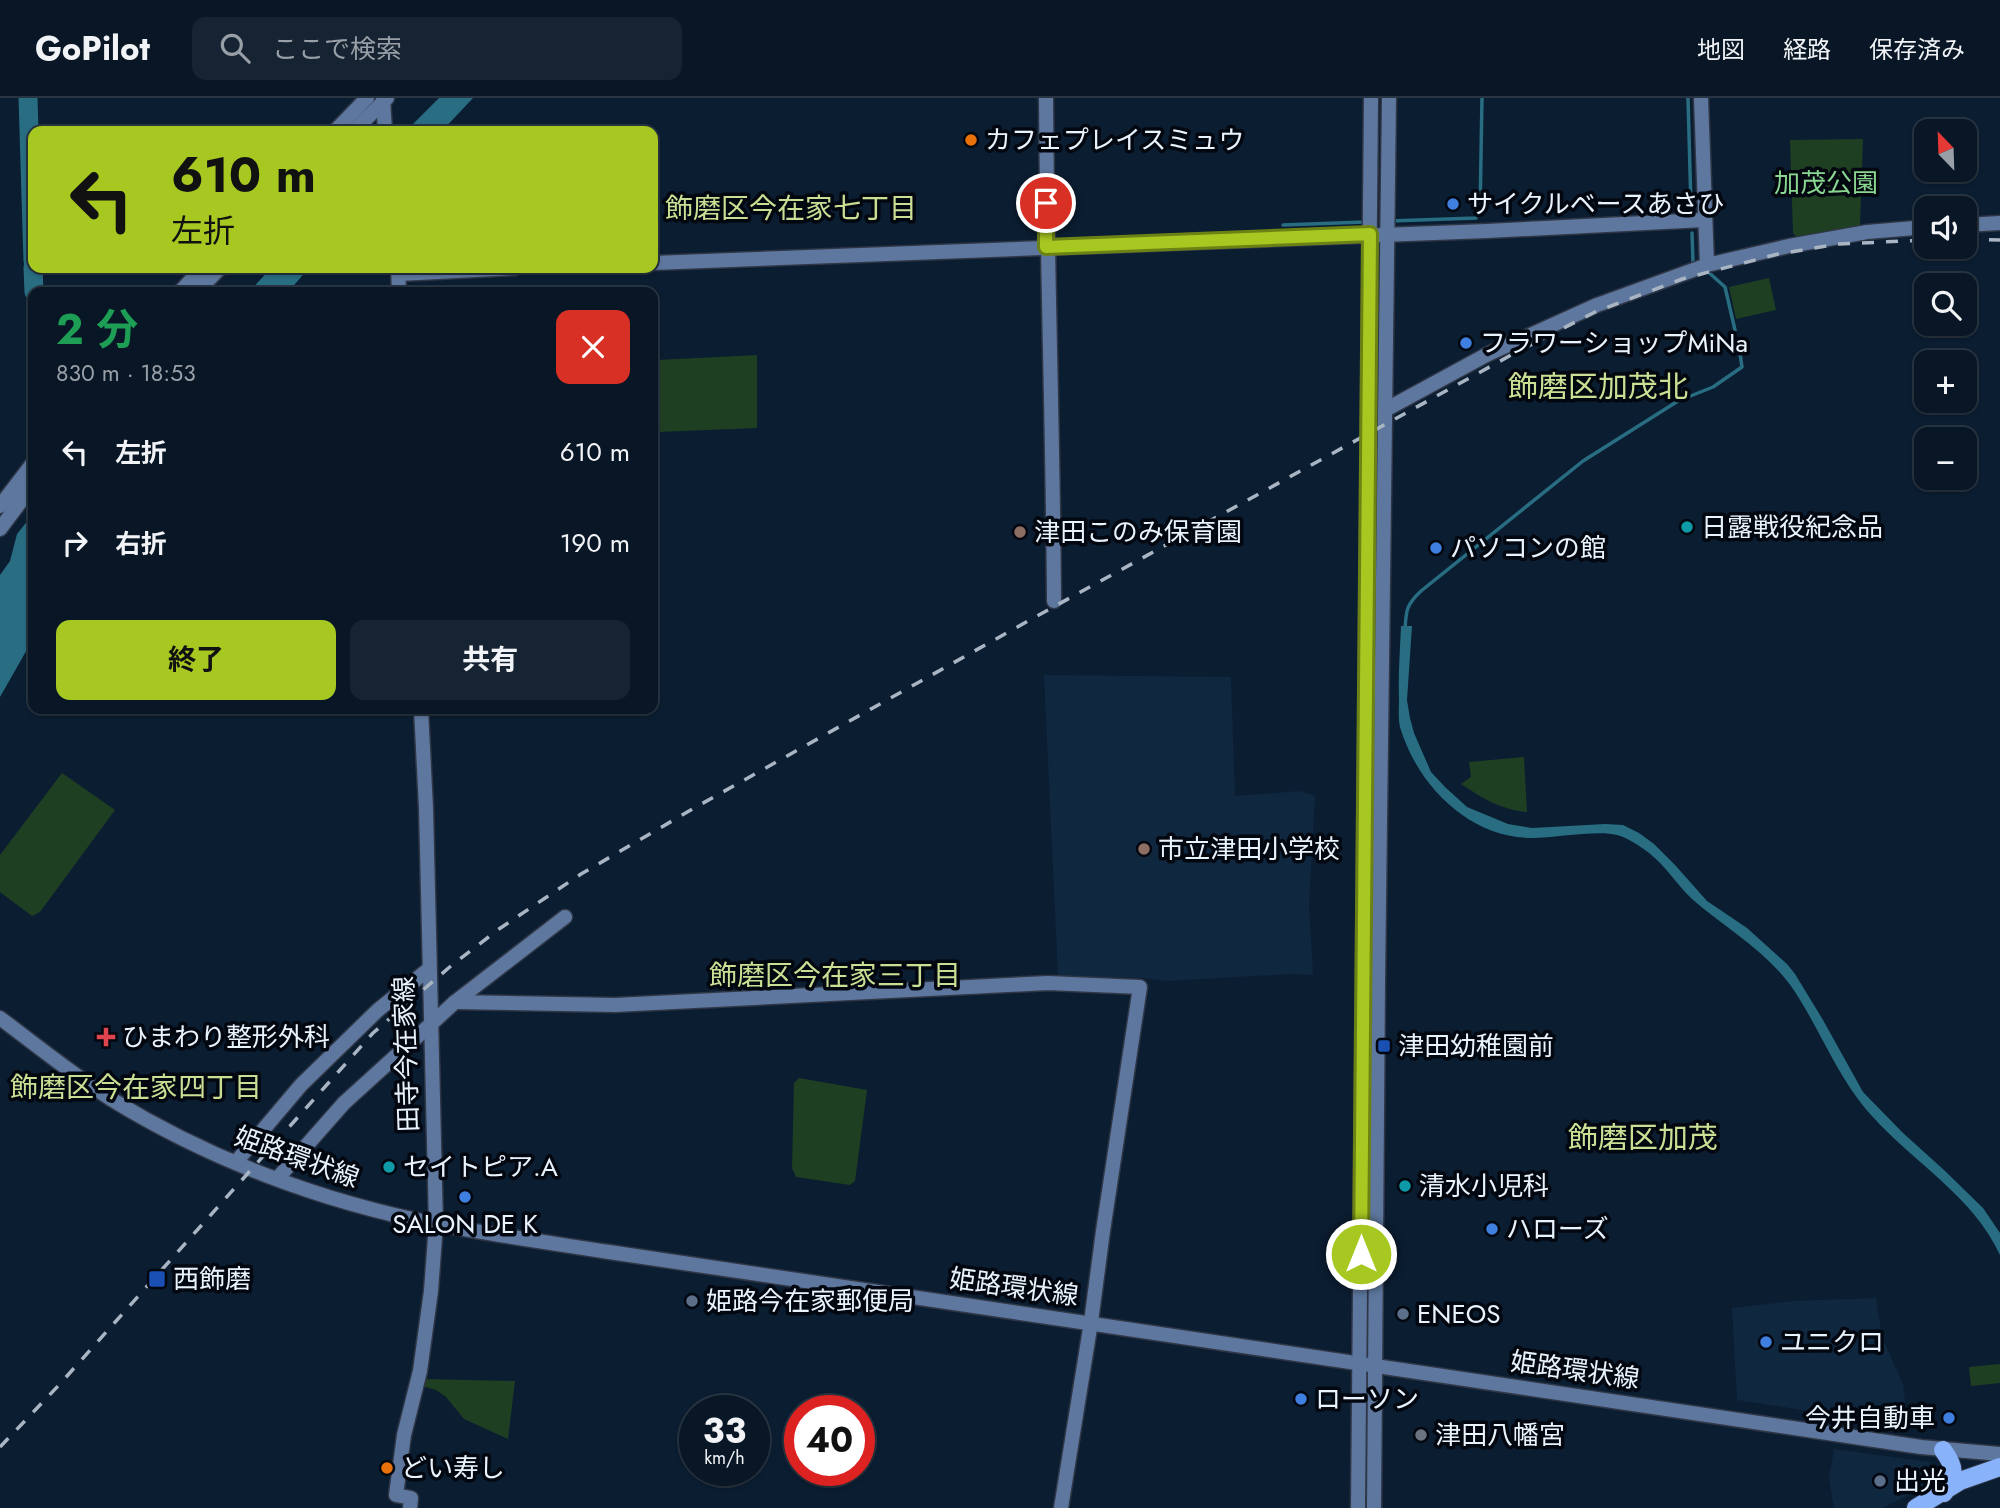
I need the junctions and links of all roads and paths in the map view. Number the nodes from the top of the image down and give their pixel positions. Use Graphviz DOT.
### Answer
graph roads {
  1 [pos="367,98"];
  2 [pos="1045,98"];
  3 [pos="1371,98"];
  4 [pos="1389,98"];
  5 [pos="1701,98"];
  6 [pos="384,99"];
  7 [pos="340,126"];
  8 [pos="359,126"];
  9 [pos="385,126"];
  10 [pos="1704,220"];
  11 [pos="2000,223"];
  12 [pos="1977,224"];
  13 [pos="1914,228"];
  14 [pos="1370,234"];
  15 [pos="1388,235"];
  16 [pos="1046,247"];
  17 [pos="658,263"];
  18 [pos="1707,265"];
  19 [pos="197,273"];
  20 [pos="215,273"];
  21 [pos="185,287"];
  22 [pos="202,287"];
  23 [pos="1385,410"];
  24 [pos="28,470"];
  25 [pos="28,492"];
  26 [pos="0,506"];
  27 [pos="0,529"];
  28 [pos="1054,601"];
  29 [pos="421,714"];
  30 [pos="565,917"];
  31 [pos="429,969"];
  32 [pos="455,1002"];
  33 [pos="0,1018"];
  34 [pos="430,1025"];
  35 [pos="236,1162"];
  36 [pos="277,1179"];
  37 [pos="436,1224"];
  38 [pos="1091,1322"];
  39 [pos="1360,1363"];
  40 [pos="1376,1366"];
  41 [pos="1943,1450"];
  42 [pos="2000,1454"];
  43 [pos="2000,1465"];
  44 [pos="2000,1479"];
  45 [pos="1944,1493"];
  46 [pos="410,1508"];
  47 [pos="1060,1508"];
  48 [pos="1358,1508"];
  49 [pos="1374,1508"];
  50 [pos="1916,1508"];
  1 -- 7 [label="street"];
  2 -- 16 [label="street"];
  3 -- 14 [label="street"];
  4 -- 15 [label="street"];
  5 -- 10 [label="street"];
  6 -- 8 [label="street"];
  6 -- 9 [label="street"];
  10 -- 15 [label="street"];
  10 -- 18 [label="street"];
  11 -- 12 [label="street"];
  13 -- 18 [label="street"];
  14 -- 15 [label="street"];
  14 -- 16 [label="street"];
  14 -- 39 [label="street"];
  15 -- 23 [label="street"];
  16 -- 17 [label="street"];
  16 -- 28 [label="street"];
  18 -- 23 [label="street"];
  19 -- 21 [label="street"];
  20 -- 22 [label="street"];
  23 -- 40 [label="street"];
  24 -- 26 [label="street"];
  25 -- 27 [label="street"];
  29 -- 31 [label="street, 田寺今在家線"];
  30 -- 32 [label="street"];
  31 -- 34 [label="street, 田寺今在家線"];
  31 -- 35 [label="street"];
  32 -- 34 [label="street"];
  32 -- 38 [label="street"];
  33 -- 35 [label="street, 姫路環状線"];
  34 -- 36 [label="street"];
  34 -- 37 [label="street, 田寺今在家線"];
  35 -- 36 [label="street, 姫路環状線"];
  36 -- 37 [label="street, 姫路環状線"];
  37 -- 38 [label="street, 姫路環状線"];
  37 -- 46 [label="street, 田寺今在家線"];
  38 -- 39 [label="street, 姫路環状線"];
  38 -- 47 [label="street"];
  39 -- 40 [label="street, 姫路環状線"];
  39 -- 48 [label="street"];
  40 -- 41 [label="street, 姫路環状線"];
  40 -- 49 [label="street"];
  41 -- 42 [label="street, 姫路環状線"];
  41 -- 43 [label="street, 姫路環状線"];
  41 -- 45 [label="highway"];
  43 -- 45 [label="highway"];
  44 -- 45 [label="highway"];
  45 -- 50 [label="highway"];
}
